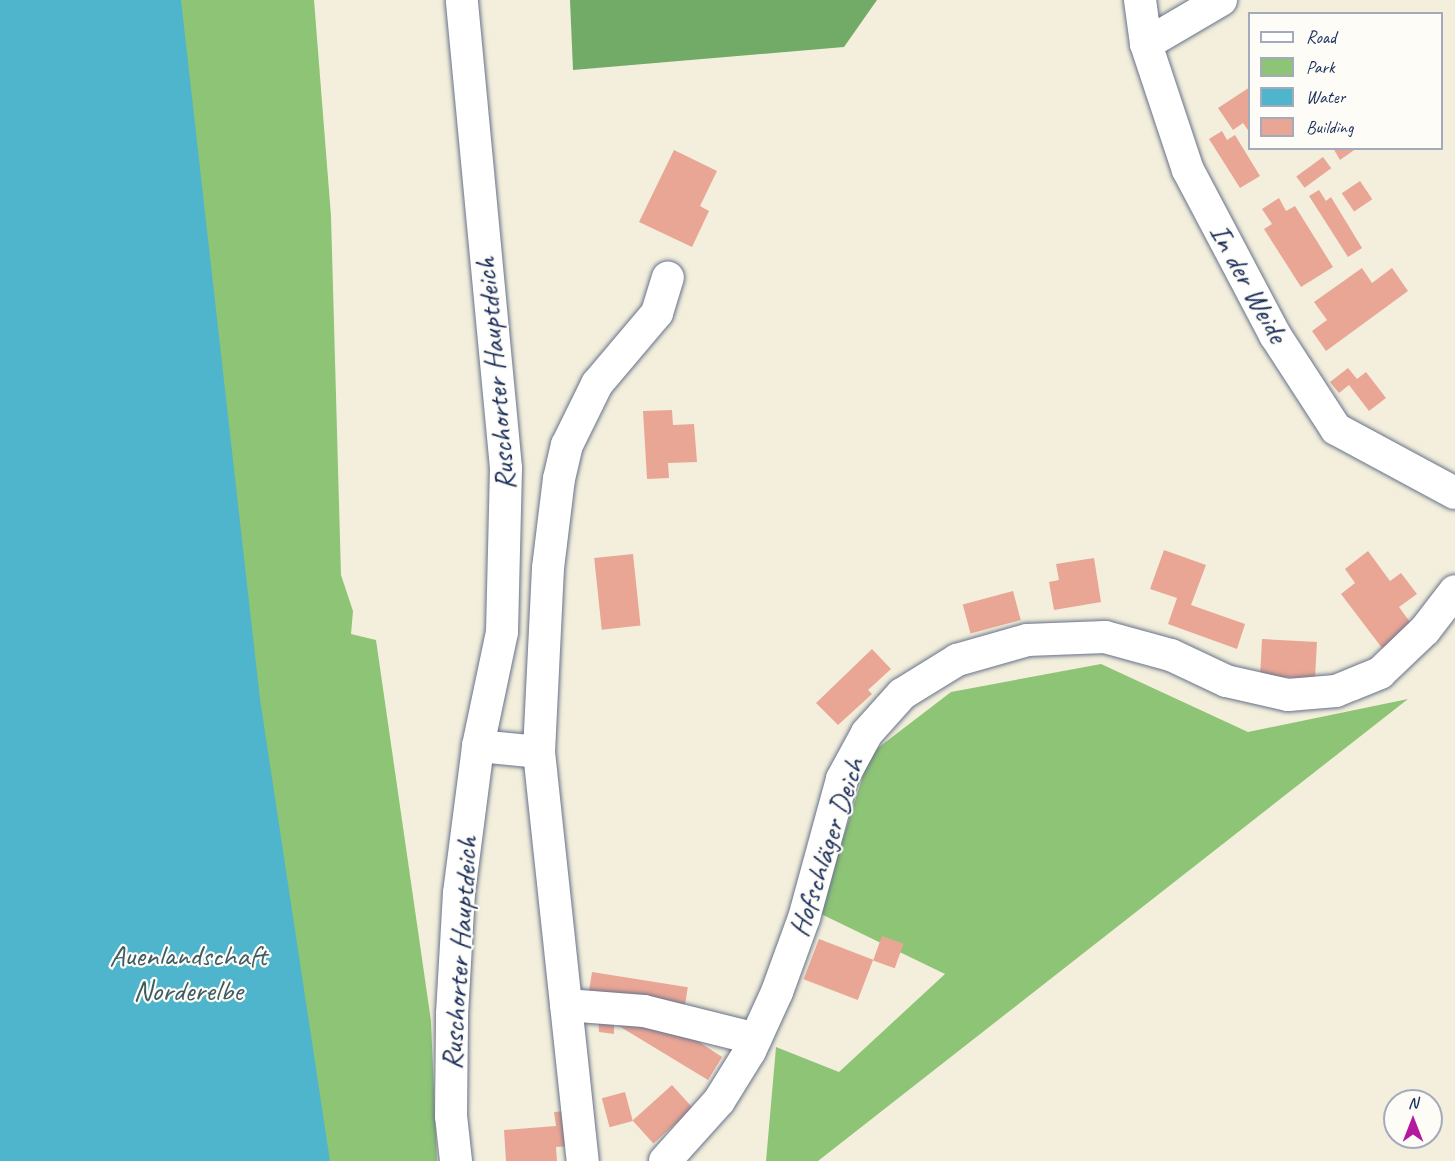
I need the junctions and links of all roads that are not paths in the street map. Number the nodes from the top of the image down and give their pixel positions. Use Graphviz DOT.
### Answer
graph roads {
  1 [pos="462,0"];
  2 [pos="1140,0"];
  3 [pos="1221,0"];
  4 [pos="1146,44"];
  5 [pos="668,278"];
  6 [pos="1455,493"];
  7 [pos="1455,591"];
  8 [pos="478,746"];
  9 [pos="539,752"];
  10 [pos="566,1005"];
  11 [pos="756,1039"];
  12 [pos="456,1161"];
  13 [pos="583,1161"];
  14 [pos="665,1161"];
  1 -- 8 [label="street, Ruschorter Hauptdeich"];
  2 -- 4 [label="street, In der Weide"];
  3 -- 4 [label="street"];
  4 -- 6 [label="street, In der Weide"];
  5 -- 9 [label="street, Ruschorter Hauptdeich"];
  7 -- 11 [label="street, Hofschläger Deich"];
  8 -- 9 [label="street"];
  8 -- 12 [label="street, Ruschorter Hauptdeich"];
  9 -- 10 [label="street, Ruschorter Hauptdeich"];
  10 -- 11 [label="street"];
  10 -- 13 [label="street, Ruschorter Hauptdeich"];
  11 -- 14 [label="street, Hofschläger Deich"];
}
